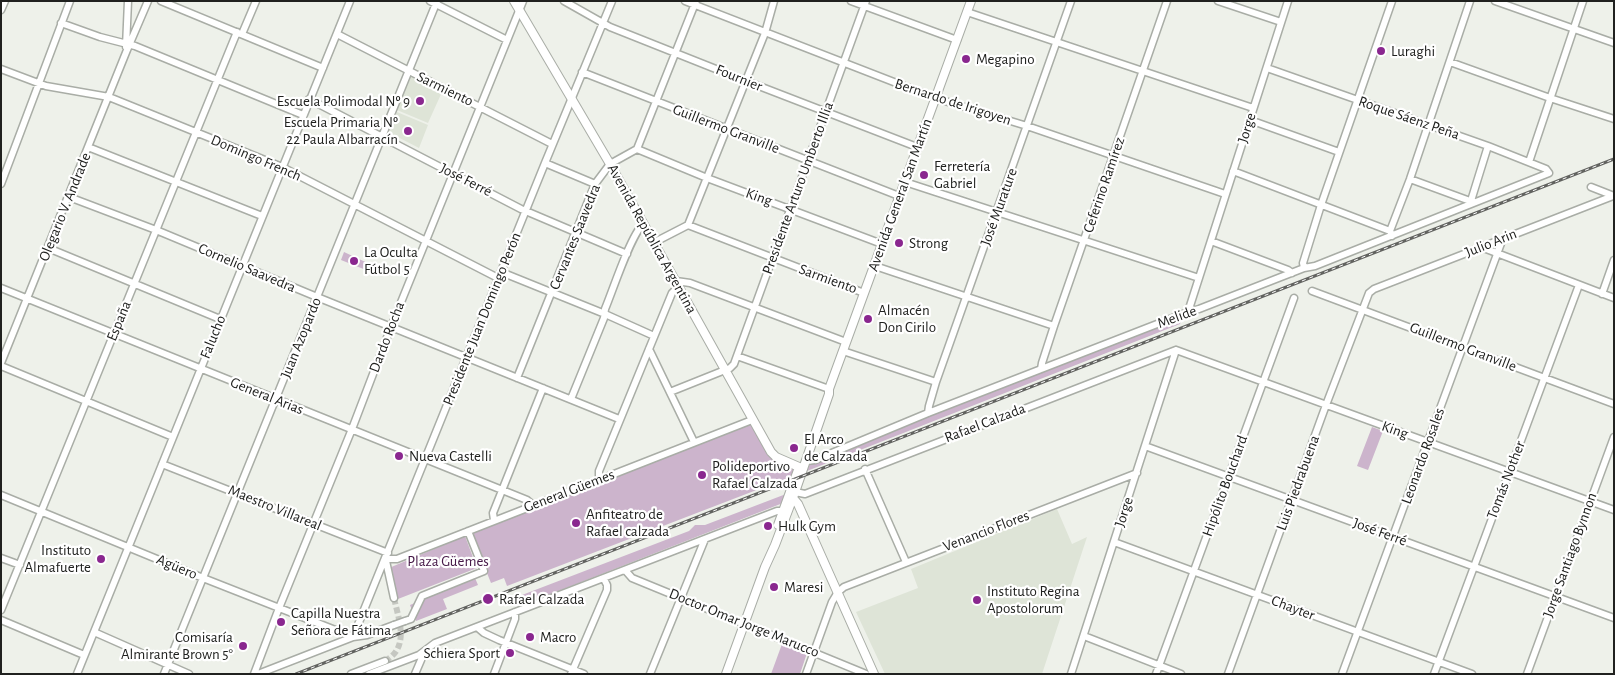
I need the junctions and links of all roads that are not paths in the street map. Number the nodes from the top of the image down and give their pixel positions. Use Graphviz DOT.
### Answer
graph roads {
  1 [pos="5,1"];
  2 [pos="70,1"];
  3 [pos="128,1"];
  4 [pos="148,1"];
  5 [pos="161,1"];
  6 [pos="184,1"];
  7 [pos="256,1"];
  8 [pos="350,1"];
  9 [pos="514,1"];
  10 [pos="523,1"];
  11 [pos="564,1"];
  12 [pos="612,1"];
  13 [pos="685,1"];
  14 [pos="774,1"];
  15 [pos="851,1"];
  16 [pos="971,1"];
  17 [pos="1071,1"];
  18 [pos="1167,1"];
  19 [pos="1218,1"];
  20 [pos="1288,1"];
  21 [pos="1392,1"];
  22 [pos="1470,1"];
  23 [pos="1495,1"];
  24 [pos="1583,1"];
  25 [pos="434,2"];
  26 [pos="695,3"];
  27 [pos="865,4"];
  28 [pos="181,9"];
  29 [pos="1,10"];
  30 [pos="519,10"];
  31 [pos="967,12"];
  32 [pos="1281,22"];
  33 [pos="62,23"];
  34 [pos="604,23"];
  35 [pos="1574,29"];
  36 [pos="239,33"];
  37 [pos="765,33"];
  38 [pos="337,34"];
  39 [pos="507,40"];
  40 [pos="957,40"];
  41 [pos="1057,42"];
  42 [pos="1614,43"];
  43 [pos="127,46"];
  44 [pos="676,53"];
  45 [pos="1450,62"];
  46 [pos="844,63"];
  47 [pos="323,68"];
  48 [pos="1267,68"];
  49 [pos="1,69"];
  50 [pos="409,71"];
  51 [pos="582,72"];
  52 [pos="1142,72"];
  53 [pos="216,80"];
  54 [pos="746,81"];
  55 [pos="39,84"];
  56 [pos="109,97"];
  57 [pos="572,97"];
  58 [pos="935,98"];
  59 [pos="1550,98"];
  60 [pos="309,99"];
  61 [pos="1358,100"];
  62 [pos="656,102"];
  63 [pos="481,107"];
  64 [pos="1253,108"];
  65 [pos="826,111"];
  66 [pos="303,115"];
  67 [pos="1614,119"];
  68 [pos="1250,120"];
  69 [pos="1428,124"];
  70 [pos="1027,126"];
  71 [pos="727,129"];
  72 [pos="195,132"];
  73 [pos="382,137"];
  74 [pos="552,144"];
  75 [pos="1488,146"];
  76 [pos="88,147"];
  77 [pos="917,147"];
  78 [pos="637,149"];
  79 [pos="1340,152"];
  80 [pos="1114,155"];
  81 [pos="808,161"];
  82 [pos="1529,162"];
  83 [pos="545,163"];
  84 [pos="610,164"];
  85 [pos="282,167"];
  86 [pos="1234,171"];
  87 [pos="1549,173"];
  88 [pos="453,174"];
  89 [pos="707,178"];
  90 [pos="1410,179"];
  91 [pos="176,180"];
  92 [pos="905,182"];
  93 [pos="1,184"];
  94 [pos="594,184"];
  95 [pos="1591,187"];
  96 [pos="1225,194"];
  97 [pos="899,196"];
  98 [pos="1614,196"];
  99 [pos="69,197"];
  100 [pos="1470,203"];
  101 [pos="354,205"];
  102 [pos="1321,205"];
  103 [pos="790,209"];
  104 [pos="525,211"];
  105 [pos="997,212"];
  106 [pos="262,216"];
  107 [pos="643,224"];
  108 [pos="688,225"];
  109 [pos="156,230"];
  110 [pos="577,232"];
  111 [pos="1391,233"];
  112 [pos="1503,238"];
  113 [pos="426,241"];
  114 [pos="1084,241"];
  115 [pos="1211,241"];
  116 [pos="653,243"];
  117 [pos="882,244"];
  118 [pos="1481,247"];
  119 [pos="48,248"];
  120 [pos="627,254"];
  121 [pos="1498,254"];
  122 [pos="772,259"];
  123 [pos="1614,260"];
  124 [pos="242,266"];
  125 [pos="874,266"];
  126 [pos="1304,268"];
  127 [pos="1292,273"];
  128 [pos="500,275"];
  129 [pos="1199,278"];
  130 [pos="134,283"];
  131 [pos="677,284"];
  132 [pos="1579,286"];
  133 [pos="1,288"];
  134 [pos="1312,291"];
  135 [pos="552,293"];
  136 [pos="864,293"];
  137 [pos="1369,293"];
  138 [pos="1602,294"];
  139 [pos="317,297"];
  140 [pos="966,297"];
  141 [pos="1294,298"];
  142 [pos="1614,298"];
  143 [pos="27,299"];
  144 [pos="755,308"];
  145 [pos="1363,309"];
  146 [pos="1188,312"];
  147 [pos="605,314"];
  148 [pos="220,319"];
  149 [pos="1054,326"];
  150 [pos="391,327"];
  151 [pos="114,334"];
  152 [pos="654,336"];
  153 [pos="846,342"];
  154 [pos="1463,347"];
  155 [pos="649,349"];
  156 [pos="1176,350"];
  157 [pos="842,351"];
  158 [pos="737,356"];
  159 [pos="466,357"];
  160 [pos="1,364"];
  161 [pos="200,369"];
  162 [pos="726,370"];
  163 [pos="1042,370"];
  164 [pos="517,378"];
  165 [pos="1545,378"];
  166 [pos="936,382"];
  167 [pos="1263,382"];
  168 [pos="543,388"];
  169 [pos="829,389"];
  170 [pos="670,392"];
  171 [pos="571,399"];
  172 [pos="276,400"];
  173 [pos="86,401"];
  174 [pos="1614,404"];
  175 [pos="1326,405"];
  176 [pos="928,413"];
  177 [pos="619,419"];
  178 [pos="752,420"];
  179 [pos="352,429"];
  180 [pos="173,437"];
  181 [pos="1614,437"];
  182 [pos="694,442"];
  183 [pos="1428,443"];
  184 [pos="1145,446"];
  185 [pos="425,459"];
  186 [pos="806,461"];
  187 [pos="162,464"];
  188 [pos="799,467"];
  189 [pos="864,469"];
  190 [pos="1509,472"];
  191 [pos="1136,473"];
  192 [pos="1229,475"];
  193 [pos="599,480"];
  194 [pos="502,490"];
  195 [pos="238,493"];
  196 [pos="1,495"];
  197 [pos="794,495"];
  198 [pos="1292,500"];
  199 [pos="1590,501"];
  200 [pos="533,505"];
  201 [pos="42,510"];
  202 [pos="1614,510"];
  203 [pos="782,511"];
  204 [pos="494,520"];
  205 [pos="313,523"];
  206 [pos="468,531"];
  207 [pos="1393,536"];
  208 [pos="705,539"];
  209 [pos="1114,542"];
  210 [pos="128,547"];
  211 [pos="387,556"];
  212 [pos="1,558"];
  213 [pos="397,559"];
  214 [pos="906,562"];
  215 [pos="20,565"];
  216 [pos="765,567"];
  217 [pos="1474,567"];
  218 [pos="625,570"];
  219 [pos="1194,570"];
  220 [pos="388,572"];
  221 [pos="203,578"];
  222 [pos="604,578"];
  223 [pos="838,592"];
  224 [pos="1257,594"];
  225 [pos="681,597"];
  226 [pos="1555,597"];
  227 [pos="394,598"];
  228 [pos="279,608"];
  229 [pos="1,610"];
  230 [pos="515,612"];
  231 [pos="1614,618"];
  232 [pos="1,620"];
  233 [pos="744,624"];
  234 [pos="477,627"];
  235 [pos="94,632"];
  236 [pos="1358,632"];
  237 [pos="1084,636"];
  238 [pos="354,637"];
  239 [pos="506,643"];
  240 [pos="814,652"];
  241 [pos="424,653"];
  242 [pos="84,655"];
  243 [pos="385,661"];
  244 [pos="1439,662"];
  245 [pos="168,665"];
  246 [pos="1159,666"];
  247 [pos="572,671"];
  248 [pos="77,674"];
  249 [pos="164,674"];
  250 [pos="189,674"];
  251 [pos="254,674"];
  252 [pos="258,674"];
  253 [pos="351,674"];
  254 [pos="369,674"];
  255 [pos="415,674"];
  256 [pos="494,674"];
  257 [pos="584,674"];
  258 [pos="650,674"];
  259 [pos="726,674"];
  260 [pos="806,674"];
  261 [pos="866,674"];
  262 [pos="874,674"];
  263 [pos="1071,674"];
  264 [pos="1156,674"];
  265 [pos="1181,674"];
  266 [pos="1228,674"];
  267 [pos="1342,674"];
  268 [pos="1434,674"];
  269 [pos="1472,674"];
  270 [pos="1527,674"];
  1 -- 29 [label="street"];
  2 -- 33 [label="street"];
  3 -- 43 [label="street, Olegario V. Andrade"];
  4 -- 43 [label="street, Olegario V. Andrade"];
  5 -- 28 [label="street"];
  6 -- 28 [label="street"];
  7 -- 36 [label="street, España"];
  8 -- 38 [label="street, Falucho"];
  9 -- 30 [label="main road, Avenida República Argentina"];
  10 -- 30 [label="street, Dardo Rocha"];
  11 -- 34 [label="street, Fournier"];
  12 -- 34 [label="street, Presidente Juan Domingo Perón"];
  13 -- 26 [label="street, Bernardo de Irigoyen"];
  14 -- 37 [label="street"];
  15 -- 27 [label="street"];
  16 -- 31 [label="main road, Avenida General San Martín"];
  17 -- 41 [label="street, José Murature"];
  18 -- 52 [label="street, Ceferino Ramírez"];
  19 -- 32 [label="street"];
  20 -- 32 [label="street, Jorge"];
  21 -- 61 [label="street"];
  22 -- 45 [label="street"];
  23 -- 35 [label="street"];
  24 -- 35 [label="street"];
  25 -- 39 [label="street"];
  25 -- 50 [label="street, Juan Azopardo"];
  26 -- 37 [label="street, Bernardo de Irigoyen"];
  26 -- 44 [label="street"];
  27 -- 40 [label="street"];
  27 -- 46 [label="street, Presidente Arturo Umberto Illia"];
  28 -- 36 [label="street"];
  30 -- 39 [label="street, Dardo Rocha"];
  30 -- 57 [label="main road, Avenida República Argentina"];
  31 -- 40 [label="main road, Avenida General San Martín"];
  31 -- 41 [label="street"];
  32 -- 48 [label="street, Jorge"];
  33 -- 43 [label="street"];
  33 -- 55 [label="street"];
  34 -- 44 [label="street, Fournier"];
  34 -- 51 [label="street, Presidente Juan Domingo Perón"];
  35 -- 42 [label="street"];
  35 -- 59 [label="street"];
  36 -- 47 [label="street"];
  36 -- 53 [label="street, España"];
  37 -- 46 [label="street, Bernardo de Irigoyen"];
  37 -- 54 [label="street"];
  38 -- 47 [label="street, Falucho"];
  38 -- 50 [label="street, Sarmiento"];
  39 -- 63 [label="street, Dardo Rocha"];
  40 -- 58 [label="main road, Avenida General San Martín"];
  41 -- 52 [label="street"];
  41 -- 70 [label="street, José Murature"];
  43 -- 53 [label="street"];
  43 -- 56 [label="street, Olegario V. Andrade"];
  44 -- 54 [label="street, Fournier"];
  44 -- 62 [label="street"];
  45 -- 59 [label="street"];
  45 -- 69 [label="street"];
  46 -- 58 [label="street, Bernardo de Irigoyen"];
  46 -- 65 [label="street, Presidente Arturo Umberto Illia"];
  47 -- 60 [label="street, Falucho"];
  48 -- 61 [label="street, Roque Sáenz Peña"];
  48 -- 64 [label="street, Jorge"];
  49 -- 55 [label="street, Domingo French"];
  50 -- 63 [label="street, Sarmiento"];
  50 -- 73 [label="street, Juan Azopardo"];
  51 -- 57 [label="street, Presidente Juan Domingo Perón"];
  51 -- 62 [label="street, Guillermo Granville"];
  52 -- 64 [label="street"];
  52 -- 80 [label="street, Ceferino Ramírez"];
  53 -- 66 [label="street"];
  53 -- 72 [label="street, España"];
  54 -- 65 [label="street, Fournier"];
  54 -- 71 [label="street"];
  55 -- 56 [label="street, Domingo French"];
  55 -- 93 [label="street"];
  56 -- 72 [label="street, Domingo French"];
  56 -- 76 [label="street, Olegario V. Andrade"];
  57 -- 74 [label="street, Presidente Juan Domingo Perón"];
  57 -- 84 [label="main road, Avenida República Argentina"];
  58 -- 70 [label="street, Bernardo de Irigoyen"];
  58 -- 77 [label="main road, Avenida General San Martín"];
  59 -- 67 [label="street"];
  59 -- 82 [label="street"];
  60 -- 66 [label="street, Falucho"];
  60 -- 73 [label="street, José Ferré"];
  61 -- 69 [label="street, Roque Sáenz Peña"];
  61 -- 79 [label="street"];
  62 -- 71 [label="street, Guillermo Granville"];
  62 -- 78 [label="street"];
  63 -- 74 [label="street, Sarmiento"];
  63 -- 88 [label="street, Dardo Rocha"];
  64 -- 68 [label="street, Jorge"];
  65 -- 77 [label="street, Fournier"];
  65 -- 81 [label="street, Presidente Arturo Umberto Illia"];
  66 -- 85 [label="street, Falucho"];
  68 -- 79 [label="street"];
  68 -- 86 [label="street, Jorge"];
  69 -- 75 [label="street, Roque Sáenz Peña"];
  69 -- 90 [label="street"];
  70 -- 80 [label="street, Bernardo de Irigoyen"];
  70 -- 105 [label="street, José Murature"];
  71 -- 81 [label="street, Guillermo Granville"];
  71 -- 89 [label="street"];
  72 -- 85 [label="street, Domingo French"];
  72 -- 91 [label="street, España"];
  73 -- 88 [label="street, José Ferré"];
  73 -- 101 [label="street, Juan Azopardo"];
  74 -- 83 [label="street, Presidente Juan Domingo Perón"];
  75 -- 82 [label="street, Roque Sáenz Peña"];
  75 -- 100 [label="street"];
  76 -- 91 [label="street"];
  76 -- 99 [label="street, Olegario V. Andrade"];
  77 -- 92 [label="main road, Avenida General San Martín"];
  78 -- 84 [label="street, Cervantes Saavedra"];
  78 -- 89 [label="street, King"];
  79 -- 102 [label="street"];
  80 -- 96 [label="street, Bernardo de Irigoyen"];
  80 -- 114 [label="street, Ceferino Ramírez"];
  81 -- 97 [label="street, Guillermo Granville"];
  81 -- 103 [label="street, Presidente Arturo Umberto Illia"];
  82 -- 87 [label="street, Roque Sáenz Peña"];
  83 -- 94 [label="street"];
  83 -- 104 [label="street, Presidente Juan Domingo Perón"];
  84 -- 94 [label="street, Cervantes Saavedra"];
  84 -- 107 [label="main road, Avenida República Argentina"];
  85 -- 101 [label="street, Domingo French"];
  85 -- 106 [label="street, Falucho"];
  86 -- 96 [label="street, Jorge"];
  86 -- 102 [label="street"];
  87 -- 100 [label="street, Melide"];
  88 -- 104 [label="street, José Ferré"];
  88 -- 113 [label="street, Dardo Rocha"];
  89 -- 103 [label="street, King"];
  89 -- 108 [label="street"];
  90 -- 100 [label="street"];
  90 -- 111 [label="street"];
  91 -- 106 [label="street"];
  91 -- 109 [label="street, España"];
  92 -- 97 [label="main road, Avenida General San Martín"];
  92 -- 105 [label="street"];
  94 -- 110 [label="street, Cervantes Saavedra"];
  95 -- 98 [label="street"];
  96 -- 115 [label="street, Jorge"];
  97 -- 117 [label="main road, Avenida General San Martín"];
  98 -- 112 [label="street, Julio Arin"];
  99 -- 109 [label="street, Cornelio Saavedra"];
  99 -- 119 [label="street, Olegario V. Andrade"];
  100 -- 111 [label="street, Melide"];
  101 -- 113 [label="street, Domingo French"];
  101 -- 139 [label="street, Juan Azopardo"];
  102 -- 111 [label="street"];
  102 -- 126 [label="street"];
  103 -- 117 [label="street, King"];
  103 -- 122 [label="street, Presidente Arturo Umberto Illia"];
  104 -- 110 [label="street, José Ferré"];
  104 -- 128 [label="street, Presidente Juan Domingo Perón"];
  105 -- 114 [label="street"];
  105 -- 140 [label="street, José Murature"];
  106 -- 124 [label="street, Falucho"];
  107 -- 116 [label="main road, Avenida República Argentina"];
  107 -- 120 [label="street"];
  108 -- 116 [label="street"];
  108 -- 122 [label="street, Sarmiento"];
  109 -- 124 [label="street, Cornelio Saavedra"];
  109 -- 130 [label="street, España"];
  110 -- 120 [label="street, José Ferré"];
  110 -- 135 [label="street, Cervantes Saavedra"];
  111 -- 126 [label="street, Melide"];
  112 -- 118 [label="street, Julio Arin"];
  112 -- 121 [label="street, Leonardo Rosales"];
  113 -- 128 [label="street, Domingo French"];
  113 -- 150 [label="street, Dardo Rocha"];
  114 -- 129 [label="street"];
  114 -- 149 [label="street, Ceferino Ramírez"];
  115 -- 127 [label="street"];
  115 -- 129 [label="street, Jorge"];
  116 -- 131 [label="main road, Avenida República Argentina"];
  117 -- 125 [label="main road, Avenida General San Martín"];
  118 -- 121 [label="street"];
  118 -- 137 [label="street, Julio Arin"];
  119 -- 130 [label="street"];
  119 -- 143 [label="street, Olegario V. Andrade"];
  120 -- 147 [label="street"];
  121 -- 132 [label="street"];
  121 -- 154 [label="street, Leonardo Rosales"];
  122 -- 136 [label="street, Sarmiento"];
  122 -- 144 [label="street, Presidente Arturo Umberto Illia"];
  123 -- 138 [label="street"];
  124 -- 139 [label="street, Cornelio Saavedra"];
  124 -- 148 [label="street, Falucho"];
  125 -- 136 [label="main road, Avenida General San Martín"];
  125 -- 140 [label="street"];
  126 -- 127 [label="street, Melide"];
  127 -- 146 [label="street, Melide"];
  128 -- 135 [label="street, Domingo French"];
  128 -- 159 [label="street, Presidente Juan Domingo Perón"];
  129 -- 146 [label="street, Jorge"];
  130 -- 148 [label="street"];
  130 -- 151 [label="street, España"];
  131 -- 144 [label="street"];
  131 -- 152 [label="street"];
  131 -- 162 [label="main road, Avenida República Argentina"];
  132 -- 138 [label="street"];
  132 -- 165 [label="street, Tomás Nother"];
  133 -- 143 [label="street, General Arias"];
  134 -- 145 [label="street, Guillermo Granville"];
  135 -- 147 [label="street, Domingo French"];
  135 -- 164 [label="street, Cervantes Saavedra"];
  136 -- 153 [label="main road, Avenida General San Martín"];
  137 -- 145 [label="street, Luis Piedrabuena"];
  138 -- 142 [label="street"];
  139 -- 150 [label="street, Cornelio Saavedra"];
  139 -- 172 [label="street, Juan Azopardo"];
  140 -- 149 [label="street"];
  140 -- 166 [label="street, José Murature"];
  141 -- 167 [label="street, Hipólito Bouchard"];
  143 -- 151 [label="street, General Arias"];
  143 -- 160 [label="street, Olegario V. Andrade"];
  144 -- 153 [label="street"];
  144 -- 158 [label="street, Presidente Arturo Umberto Illia"];
  145 -- 154 [label="street, Guillermo Granville"];
  145 -- 175 [label="street, Luis Piedrabuena"];
  146 -- 163 [label="street, Melide"];
  147 -- 152 [label="street, Domingo French"];
  147 -- 171 [label="street"];
  148 -- 161 [label="street, Falucho"];
  149 -- 163 [label="street, Ceferino Ramírez"];
  150 -- 159 [label="street, Cornelio Saavedra"];
  150 -- 179 [label="street, Dardo Rocha"];
  151 -- 161 [label="street, General Arias"];
  151 -- 173 [label="street, España"];
  152 -- 155 [label="street"];
  153 -- 157 [label="main road, Avenida General San Martín"];
  154 -- 165 [label="street, Guillermo Granville"];
  154 -- 183 [label="street, Leonardo Rosales"];
  155 -- 170 [label="street"];
  155 -- 177 [label="street"];
  156 -- 167 [label="street, King"];
  156 -- 184 [label="street, Jorge"];
  156 -- 189 [label="street, Rafael Calzada"];
  157 -- 166 [label="street"];
  157 -- 169 [label="main road, Avenida General San Martín"];
  158 -- 162 [label="street, Presidente Arturo Umberto Illia"];
  158 -- 169 [label="street"];
  159 -- 164 [label="street, Cornelio Saavedra"];
  159 -- 185 [label="street, Presidente Juan Domingo Perón"];
  160 -- 173 [label="street"];
  161 -- 172 [label="street, General Arias"];
  161 -- 180 [label="street, Falucho"];
  162 -- 170 [label="street"];
  162 -- 178 [label="main road, Avenida República Argentina"];
  163 -- 176 [label="street, Melide"];
  164 -- 168 [label="street, Cornelio Saavedra"];
  165 -- 174 [label="street, Guillermo Granville"];
  165 -- 190 [label="street, Tomás Nother"];
  166 -- 176 [label="street, José Murature"];
  167 -- 175 [label="street, King"];
  167 -- 192 [label="street, Hipólito Bouchard"];
  168 -- 171 [label="street, Cornelio Saavedra"];
  168 -- 194 [label="street"];
  169 -- 186 [label="main road, Avenida General San Martín"];
  169 -- 188 [label="main road, Avenida General San Martín"];
  170 -- 182 [label="street"];
  171 -- 177 [label="street, Cornelio Saavedra"];
  172 -- 179 [label="street, General Arias"];
  172 -- 195 [label="street, Juan Azopardo"];
  173 -- 180 [label="street"];
  173 -- 201 [label="street, España"];
  175 -- 183 [label="street, King"];
  175 -- 198 [label="street, Luis Piedrabuena"];
  176 -- 186 [label="street, Melide"];
  177 -- 193 [label="street"];
  178 -- 182 [label="street, General Güemes"];
  178 -- 188 [label="main road, Avenida República Argentina"];
  179 -- 185 [label="street, General Arias"];
  179 -- 205 [label="street, Dardo Rocha"];
  180 -- 187 [label="street, Falucho"];
  181 -- 199 [label="street, Jorge Santiago Bynnon"];
  182 -- 193 [label="street, General Güemes"];
  183 -- 190 [label="street, King"];
  183 -- 207 [label="street, Leonardo Rosales"];
  184 -- 191 [label="street, Jorge"];
  184 -- 192 [label="street, José Ferré"];
  185 -- 194 [label="street, General Arias"];
  185 -- 211 [label="street, Presidente Juan Domingo Perón"];
  186 -- 197 [label="main road, Avenida General San Martín"];
  187 -- 195 [label="street, Maestro Villareal"];
  187 -- 210 [label="street, Falucho"];
  188 -- 203 [label="main road, Avenida General San Martín"];
  189 -- 197 [label="street, Rafael Calzada"];
  189 -- 214 [label="street"];
  190 -- 199 [label="street, King"];
  190 -- 217 [label="street, Tomás Nother"];
  191 -- 209 [label="street, Jorge"];
  191 -- 214 [label="street, Venancio Flores"];
  192 -- 198 [label="street, José Ferré"];
  192 -- 219 [label="street, Hipólito Bouchard"];
  193 -- 200 [label="street, General Güemes"];
  194 -- 200 [label="street, General Arias"];
  194 -- 204 [label="street"];
  195 -- 205 [label="street, Maestro Villareal"];
  195 -- 221 [label="street, Juan Azopardo"];
  196 -- 201 [label="street, Agüero"];
  197 -- 216 [label="main road, Avenida General San Martín"];
  197 -- 223 [label="main road"];
  198 -- 207 [label="street, José Ferré"];
  198 -- 224 [label="street, Luis Piedrabuena"];
  199 -- 202 [label="street, King"];
  199 -- 226 [label="street, Jorge Santiago Bynnon"];
  200 -- 204 [label="street, General Güemes"];
  201 -- 210 [label="street, Agüero"];
  201 -- 215 [label="street, España"];
  203 -- 208 [label="street"];
  203 -- 216 [label="main road, Avenida General San Martín"];
  204 -- 206 [label="street, General Güemes"];
  205 -- 211 [label="street, Maestro Villareal"];
  205 -- 228 [label="street, Dardo Rocha"];
  206 -- 213 [label="street, General Güemes"];
  206 -- 238 [label="street, bridge"];
  207 -- 217 [label="street, José Ferré"];
  207 -- 236 [label="street, Leonardo Rosales"];
  208 -- 218 [label="street"];
  208 -- 225 [label="street"];
  209 -- 219 [label="street, Chayter"];
  209 -- 237 [label="street, Jorge"];
  210 -- 221 [label="street, Agüero"];
  210 -- 235 [label="street, Falucho"];
  211 -- 213 [label="street, General Güemes"];
  211 -- 220 [label="street"];
  211 -- 238 [label="street, Presidente Juan Domingo Perón"];
  212 -- 215 [label="street"];
  213 -- 220 [label="street"];
  214 -- 223 [label="street, Venancio Flores"];
  215 -- 229 [label="street, España"];
  216 -- 233 [label="main road, Avenida General San Martín"];
  217 -- 226 [label="street, José Ferré"];
  217 -- 244 [label="street, Tomás Nother"];
  218 -- 222 [label="street"];
  218 -- 225 [label="street, Doctor Omar Jorge Marucco"];
  219 -- 224 [label="street, Chayter"];
  219 -- 246 [label="street, Hipólito Bouchard"];
  220 -- 227 [label="street"];
  221 -- 228 [label="street, Agüero"];
  221 -- 245 [label="street, Juan Azopardo"];
  222 -- 230 [label="street"];
  222 -- 247 [label="street"];
  223 -- 240 [label="street"];
  223 -- 262 [label="main road"];
  224 -- 236 [label="street, Chayter"];
  224 -- 266 [label="street, Luis Piedrabuena"];
  225 -- 233 [label="street, Doctor Omar Jorge Marucco"];
  225 -- 258 [label="street"];
  226 -- 231 [label="street, José Ferré"];
  226 -- 270 [label="street, Jorge Santiago Bynnon"];
  228 -- 238 [label="street, Agüero"];
  228 -- 251 [label="street, Dardo Rocha"];
  230 -- 234 [label="street"];
  230 -- 239 [label="street"];
  232 -- 242 [label="street"];
  233 -- 240 [label="street, Doctor Omar Jorge Marucco"];
  233 -- 259 [label="main road, Avenida General San Martín"];
  234 -- 239 [label="street"];
  234 -- 241 [label="street"];
  235 -- 242 [label="street, Falucho"];
  235 -- 245 [label="street"];
  236 -- 244 [label="street, Chayter"];
  236 -- 267 [label="street, Leonardo Rosales"];
  237 -- 246 [label="street"];
  237 -- 263 [label="street, Jorge"];
  238 -- 252 [label="street"];
  239 -- 247 [label="street"];
  239 -- 256 [label="street"];
  240 -- 260 [label="street"];
  240 -- 261 [label="street, Doctor Omar Jorge Marucco"];
  241 -- 254 [label="street"];
  241 -- 255 [label="street"];
  242 -- 248 [label="street, Falucho"];
  243 -- 253 [label="street"];
  244 -- 268 [label="street, Tomás Nother"];
  244 -- 269 [label="street, Chayter"];
  245 -- 249 [label="street, Juan Azopardo"];
  245 -- 250 [label="street"];
  246 -- 264 [label="street, Hipólito Bouchard"];
  246 -- 265 [label="street"];
  247 -- 257 [label="street"];
}
